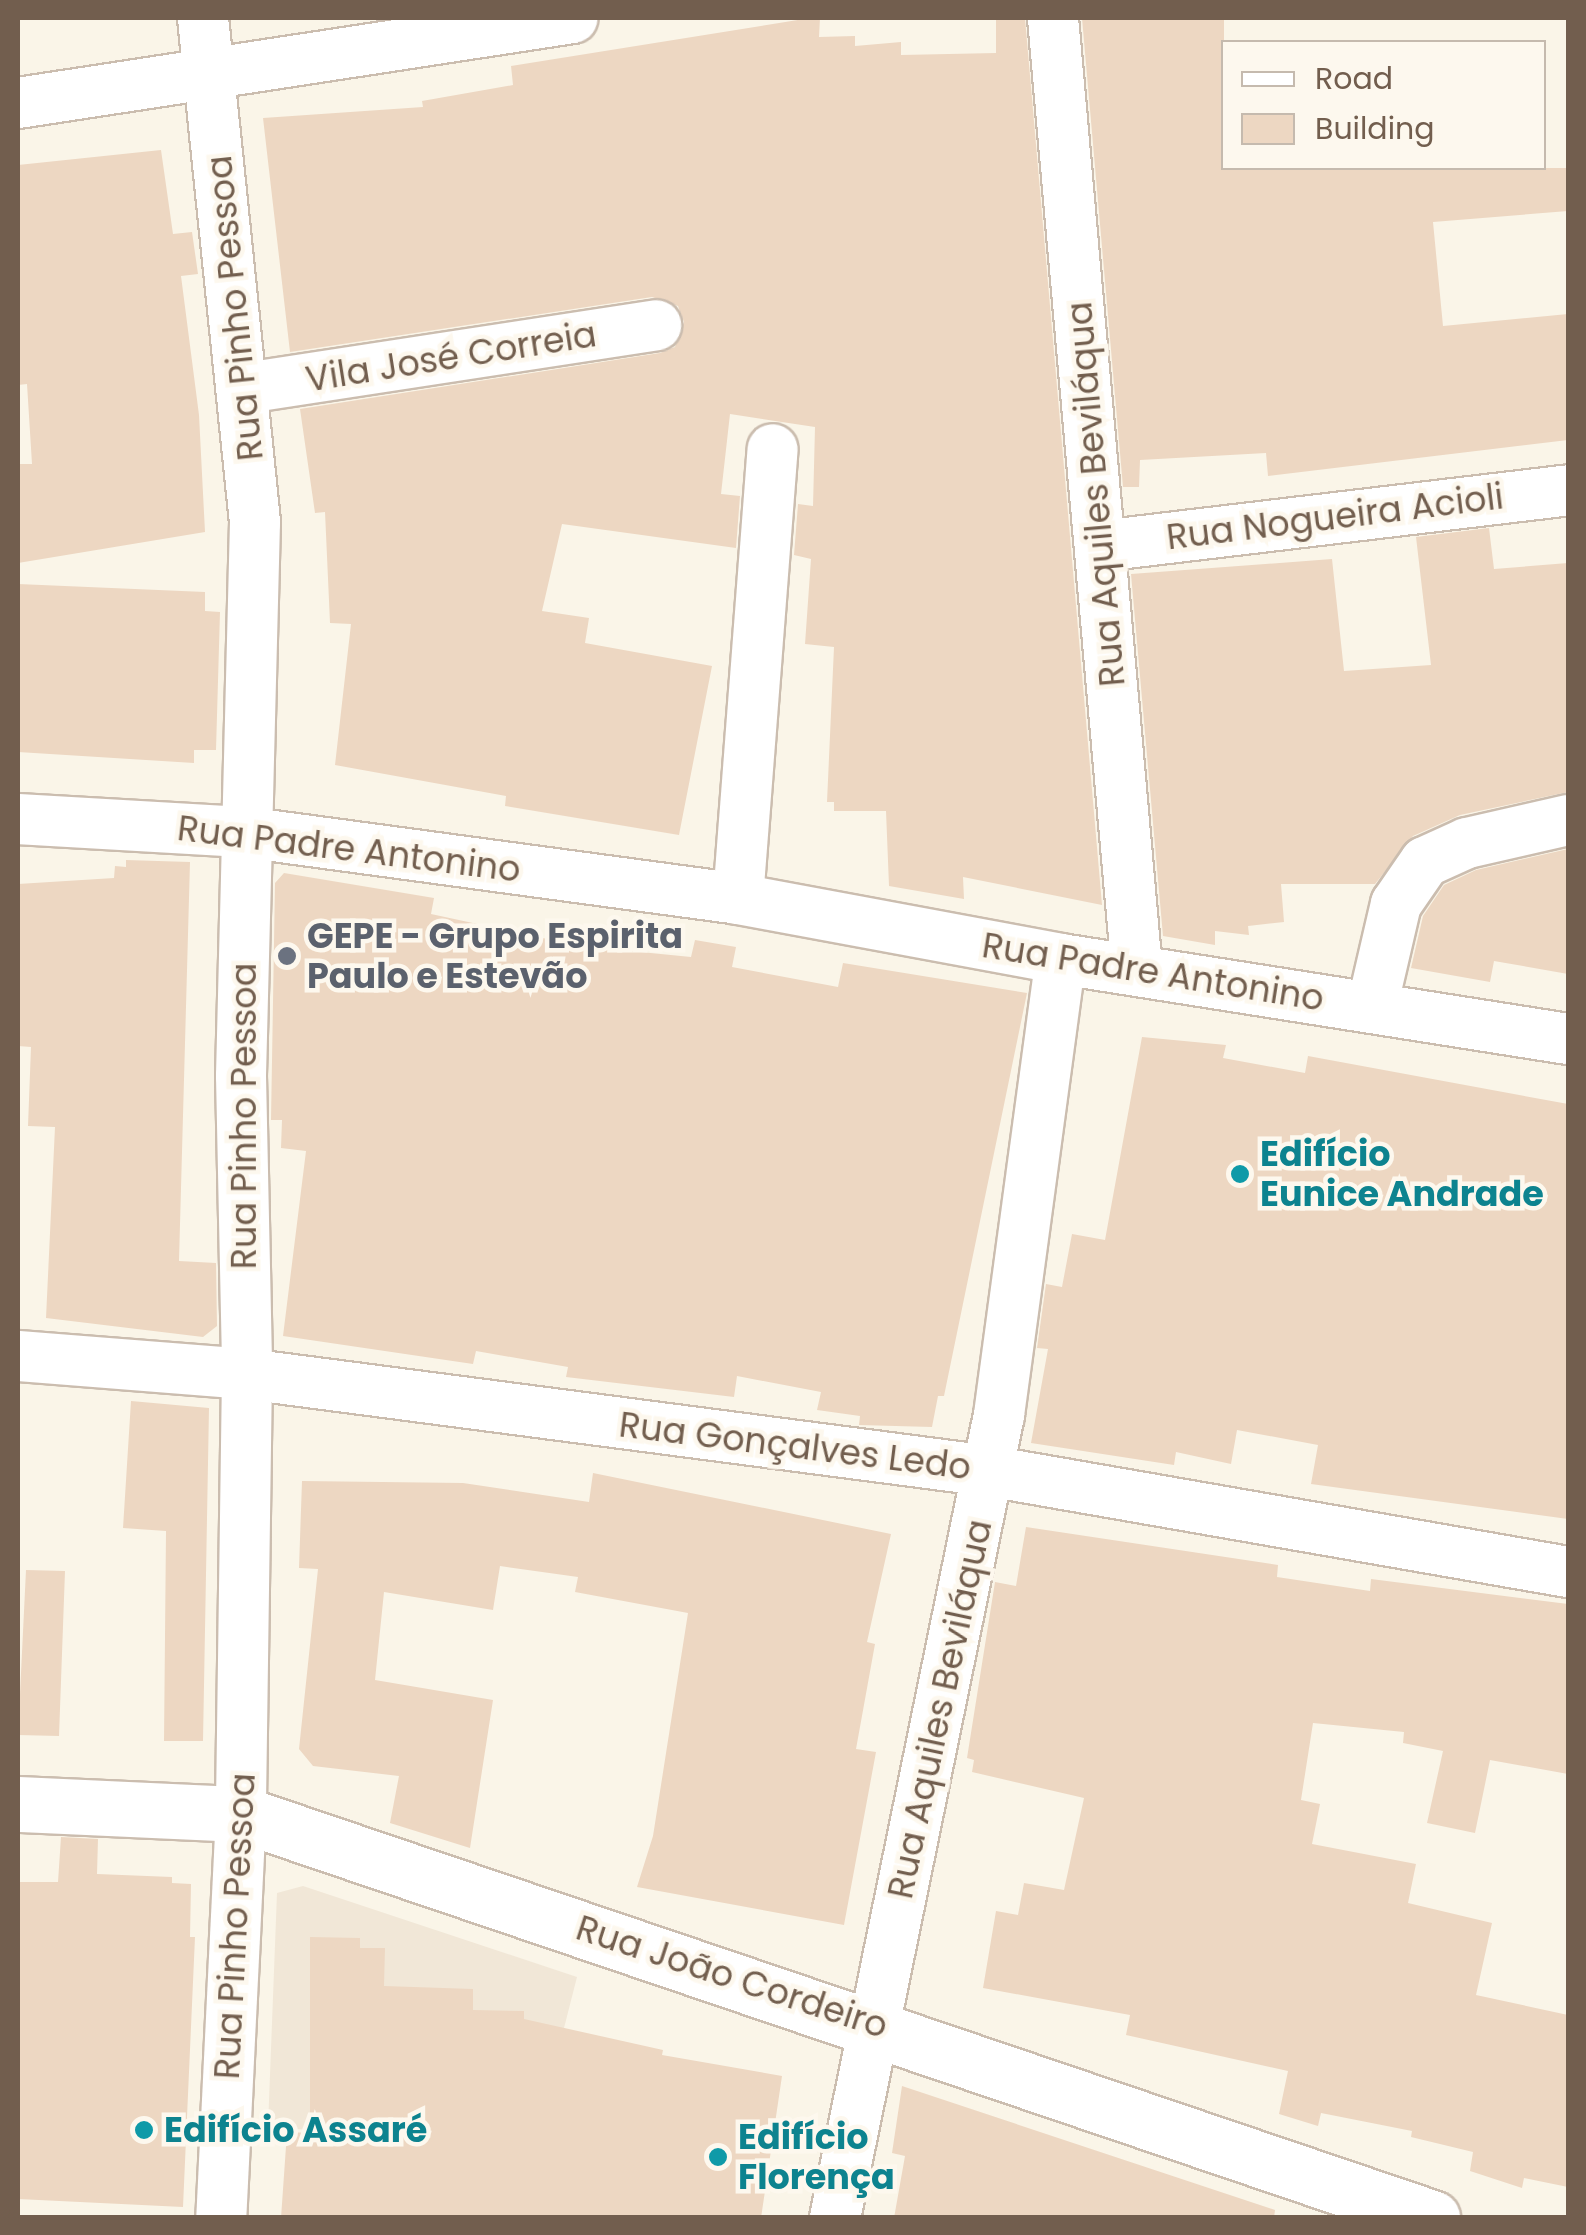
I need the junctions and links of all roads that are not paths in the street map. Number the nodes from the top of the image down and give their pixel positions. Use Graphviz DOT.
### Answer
graph roads {
  1 [pos="203,18"];
  2 [pos="573,18"];
  3 [pos="1053,18"];
  4 [pos="210,75"];
  5 [pos="18,103"];
  6 [pos="656,325"];
  7 [pos="246,388"];
  8 [pos="773,449"];
  9 [pos="1568,490"];
  10 [pos="1101,546"];
  11 [pos="18,820"];
  12 [pos="1568,820"];
  13 [pos="244,832"];
  14 [pos="738,899"];
  15 [pos="1061,959"];
  16 [pos="1137,970"];
  17 [pos="1372,1007"];
  18 [pos="1568,1039"];
  19 [pos="18,1356"];
  20 [pos="246,1374"];
  21 [pos="989,1471"];
  22 [pos="1568,1572"];
  23 [pos="18,1804"];
  24 [pos="242,1814"];
  25 [pos="874,2024"];
  26 [pos="221,2218"];
  27 [pos="835,2218"];
  28 [pos="1432,2218"];
  1 -- 4 [label="street, Rua Pinho Pessoa"];
  2 -- 4 [label="street"];
  3 -- 10 [label="street, Rua Aquiles Beviláqua"];
  4 -- 5 [label="street"];
  4 -- 7 [label="street, Rua Pinho Pessoa"];
  6 -- 7 [label="street, Vila José Correia"];
  7 -- 13 [label="street, Rua Pinho Pessoa"];
  8 -- 14 [label="street"];
  9 -- 10 [label="street, Rua Nogueira Acioli"];
  10 -- 16 [label="street, Rua Aquiles Beviláqua"];
  11 -- 13 [label="street, Rua Padre Antonino"];
  12 -- 17 [label="street"];
  13 -- 14 [label="street, Rua Padre Antonino"];
  13 -- 20 [label="street, Rua Pinho Pessoa"];
  14 -- 15 [label="street, Rua Padre Antonino"];
  15 -- 16 [label="street, Rua Padre Antonino"];
  15 -- 21 [label="street, Rua Aquiles Beviláqua"];
  16 -- 17 [label="street, Rua Padre Antonino"];
  17 -- 18 [label="street, Rua Padre Antonino"];
  19 -- 20 [label="street, Rua Gonçalves Ledo"];
  20 -- 21 [label="street, Rua Gonçalves Ledo"];
  20 -- 24 [label="street, Rua Pinho Pessoa"];
  21 -- 22 [label="street, Rua Gonçalves Ledo"];
  21 -- 25 [label="street, Rua Aquiles Beviláqua"];
  23 -- 24 [label="street, Rua João Cordeiro"];
  24 -- 25 [label="street, Rua João Cordeiro"];
  24 -- 26 [label="street, Rua Pinho Pessoa"];
  25 -- 27 [label="street, Rua Aquiles Beviláqua"];
  25 -- 28 [label="street, Rua João Cordeiro"];
}
